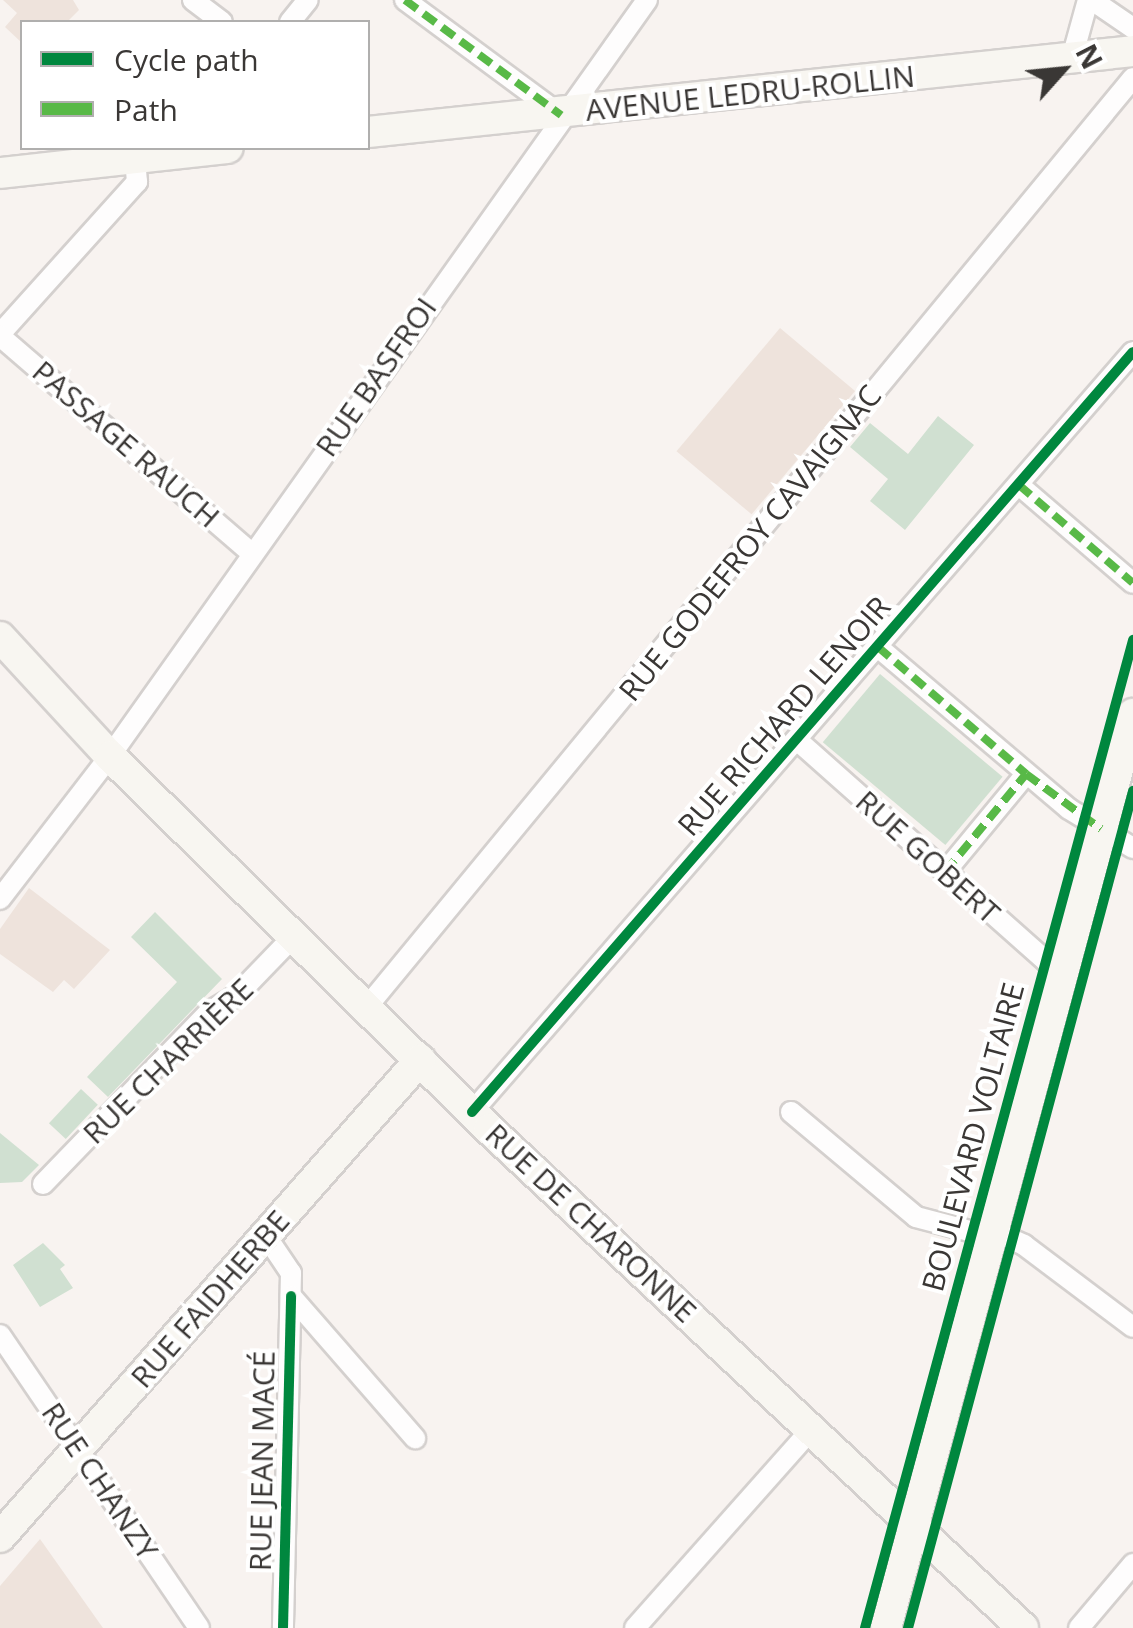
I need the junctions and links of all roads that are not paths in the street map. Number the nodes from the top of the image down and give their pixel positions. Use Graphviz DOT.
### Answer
graph roads {
  1 [pos="194,0"];
  2 [pos="308,0"];
  3 [pos="405,0"];
  4 [pos="646,0"];
  5 [pos="1090,0"];
  6 [pos="219,20"];
  7 [pos="292,20"];
  8 [pos="1133,28"];
  9 [pos="1133,50"];
  10 [pos="1072,58"];
  11 [pos="1133,78"];
  12 [pos="561,115"];
  13 [pos="370,132"];
  14 [pos="209,150"];
  15 [pos="135,158"];
  16 [pos="0,173"];
  17 [pos="0,335"];
  18 [pos="1133,352"];
  19 [pos="1019,485"];
  20 [pos="251,553"];
  21 [pos="1133,582"];
  22 [pos="0,637"];
  23 [pos="878,647"];
  24 [pos="1133,714"];
  25 [pos="796,740"];
  26 [pos="110,756"];
  27 [pos="1026,774"];
  28 [pos="1102,829"];
  29 [pos="1133,848"];
  30 [pos="946,872"];
  31 [pos="0,899"];
  32 [pos="294,937"];
  33 [pos="1064,968"];
  34 [pos="366,1008"];
  35 [pos="420,1060"];
  36 [pos="472,1112"];
  37 [pos="791,1112"];
  38 [pos="43,1184"];
  39 [pos="992,1234"];
  40 [pos="266,1236"];
  41 [pos="290,1296"];
  42 [pos="1133,1328"];
  43 [pos="0,1334"];
  44 [pos="811,1430"];
  45 [pos="415,1438"];
  46 [pos="79,1448"];
  47 [pos="914,1526"];
  48 [pos="0,1537"];
  49 [pos="1133,1564"];
  50 [pos="199,1628"];
  51 [pos="283,1628"];
  52 [pos="635,1628"];
  53 [pos="886,1628"];
  54 [pos="1022,1628"];
  55 [pos="1079,1628"];
  1 -- 6 [label="street"];
  2 -- 7 [label="street"];
  3 -- 12 [label="street"];
  4 -- 12 [label="street, RUE BASFROI"];
  5 -- 8 [label="street"];
  5 -- 10 [label="street"];
  9 -- 10 [label="street, AVENUE LEDRU-ROLLIN"];
  10 -- 12 [label="street, AVENUE LEDRU-ROLLIN"];
  11 -- 34 [label="street, RUE GODEFROY CAVAIGNAC"];
  12 -- 13 [label="street, AVENUE LEDRU-ROLLIN"];
  12 -- 20 [label="street, RUE BASFROI"];
  14 -- 15 [label="street"];
  15 -- 16 [label="street"];
  15 -- 17 [label="street"];
  17 -- 20 [label="street, PASSAGE RAUCH"];
  18 -- 19 [label="street, RUE RICHARD LENOIR"];
  19 -- 21 [label="street"];
  19 -- 23 [label="street, RUE RICHARD LENOIR"];
  20 -- 26 [label="street, RUE BASFROI"];
  22 -- 26 [label="street, RUE DE CHARONNE"];
  23 -- 25 [label="street, RUE RICHARD LENOIR"];
  23 -- 27 [label="street"];
  24 -- 28 [label="street, BOULEVARD VOLTAIRE"];
  25 -- 30 [label="street, RUE GOBERT"];
  25 -- 36 [label="street, RUE RICHARD LENOIR"];
  26 -- 31 [label="street, RUE BASFROI"];
  26 -- 32 [label="street, RUE DE CHARONNE"];
  27 -- 28 [label="street"];
  27 -- 30 [label="street"];
  28 -- 29 [label="street"];
  28 -- 33 [label="street, BOULEVARD VOLTAIRE"];
  30 -- 33 [label="street, RUE GOBERT"];
  32 -- 34 [label="street, RUE DE CHARONNE"];
  32 -- 38 [label="street, RUE CHARRIÈRE"];
  33 -- 39 [label="street, BOULEVARD VOLTAIRE"];
  34 -- 35 [label="street, RUE DE CHARONNE"];
  35 -- 36 [label="street, RUE DE CHARONNE"];
  35 -- 40 [label="street, RUE FAIDHERBE"];
  36 -- 44 [label="street, RUE DE CHARONNE"];
  37 -- 39 [label="street"];
  39 -- 42 [label="street"];
  39 -- 47 [label="street, BOULEVARD VOLTAIRE"];
  40 -- 41 [label="street, RUE JEAN MACÉ"];
  40 -- 46 [label="street, RUE FAIDHERBE"];
  41 -- 45 [label="street"];
  41 -- 51 [label="street, RUE JEAN MACÉ"];
  43 -- 46 [label="street, RUE CHANZY"];
  44 -- 47 [label="street, RUE DE CHARONNE"];
  44 -- 52 [label="street"];
  46 -- 48 [label="street, RUE FAIDHERBE"];
  46 -- 50 [label="street, RUE CHANZY"];
  47 -- 53 [label="street, BOULEVARD VOLTAIRE"];
  47 -- 54 [label="street, RUE DE CHARONNE"];
  49 -- 55 [label="street"];
}
